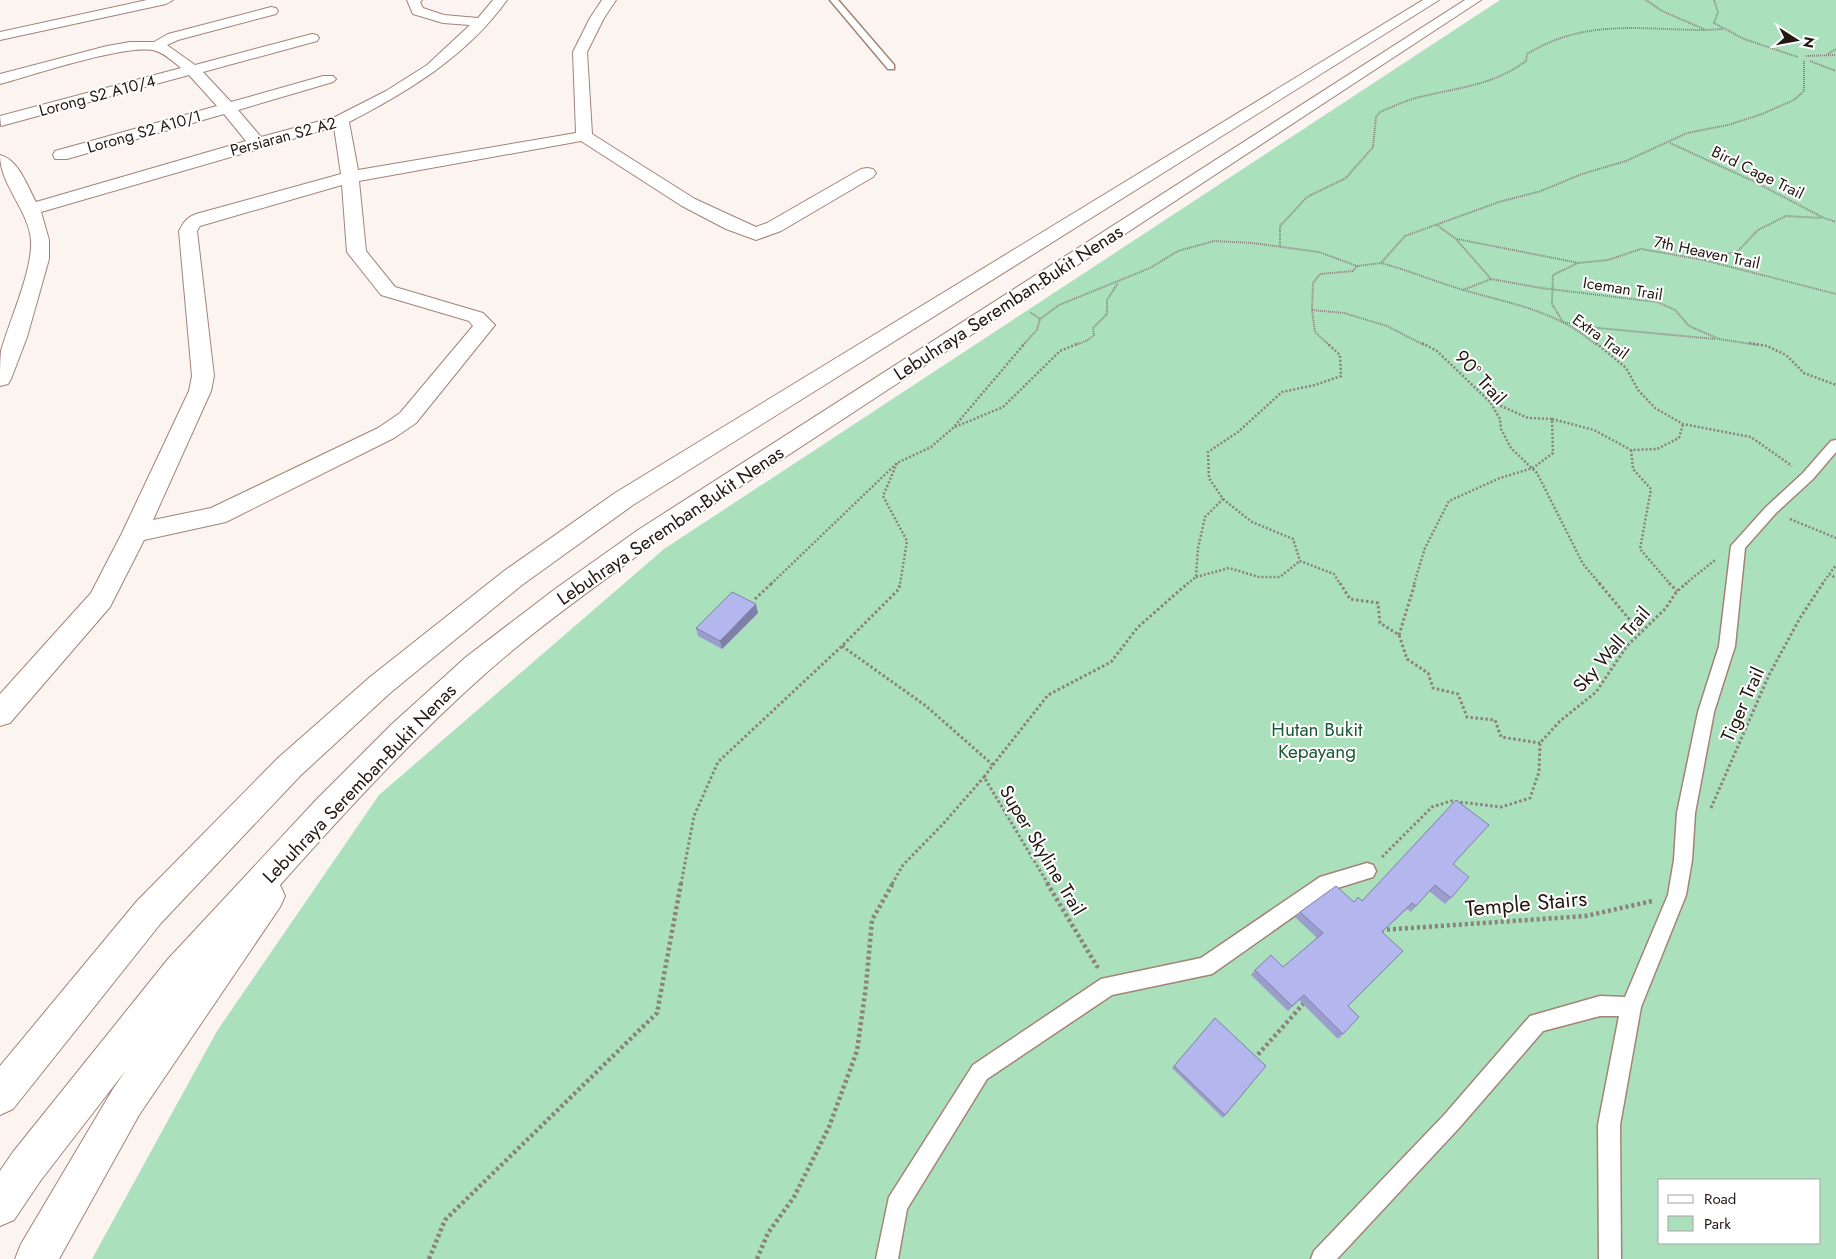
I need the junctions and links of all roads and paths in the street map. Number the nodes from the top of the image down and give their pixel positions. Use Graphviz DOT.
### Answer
graph roads {
  1 [pos="94,0"];
  2 [pos="166,0"];
  3 [pos="415,0"];
  4 [pos="500,0"];
  5 [pos="608,0"];
  6 [pos="834,0"];
  7 [pos="1432,0"];
  8 [pos="1474,0"];
  9 [pos="1646,0"];
  10 [pos="1714,0"];
  11 [pos="271,11"];
  12 [pos="105,14"];
  13 [pos="482,22"];
  14 [pos="1723,29"];
  15 [pos="1706,30"];
  16 [pos="0,36"];
  17 [pos="120,38"];
  18 [pos="312,38"];
  19 [pos="159,46"];
  20 [pos="1836,49"];
  21 [pos="1828,54"];
  22 [pos="1836,55"];
  23 [pos="1806,56"];
  24 [pos="1798,57"];
  25 [pos="1804,60"];
  26 [pos="1810,61"];
  27 [pos="891,67"];
  28 [pos="193,70"];
  29 [pos="1836,71"];
  30 [pos="0,79"];
  31 [pos="328,79"];
  32 [pos="226,108"];
  33 [pos="341,120"];
  34 [pos="1,121"];
  35 [pos="584,136"];
  36 [pos="1670,142"];
  37 [pos="257,143"];
  38 [pos="61,155"];
  39 [pos="0,160"];
  40 [pos="867,173"];
  41 [pos="350,177"];
  42 [pos="32,209"];
  43 [pos="1824,218"];
  44 [pos="1836,222"];
  45 [pos="1436,225"];
  46 [pos="1456,239"];
  47 [pos="1280,246"];
  48 [pos="1704,260"];
  49 [pos="1381,263"];
  50 [pos="1579,263"];
  51 [pos="1358,266"];
  52 [pos="1491,279"];
  53 [pos="1118,282"];
  54 [pos="1552,289"];
  55 [pos="1463,290"];
  56 [pos="1836,294"];
  57 [pos="1312,310"];
  58 [pos="983,318"];
  59 [pos="1040,318"];
  60 [pos="1563,322"];
  61 [pos="8,338"];
  62 [pos="1719,339"];
  63 [pos="0,379"];
  64 [pos="1836,385"];
  65 [pos="1490,402"];
  66 [pos="1552,419"];
  67 [pos="1682,424"];
  68 [pos="954,428"];
  69 [pos="1836,444"];
  70 [pos="1631,450"];
  71 [pos="897,463"];
  72 [pos="1533,468"];
  73 [pos="1808,476"];
  74 [pos="1223,499"];
  75 [pos="1770,510"];
  76 [pos="135,533"];
  77 [pos="1836,538"];
  78 [pos="1738,546"];
  79 [pos="1300,561"];
  80 [pos="1836,565"];
  81 [pos="1829,574"];
  82 [pos="1196,577"];
  83 [pos="1836,578"];
  84 [pos="1677,591"];
  85 [pos="755,598"];
  86 [pos="1640,632"];
  87 [pos="1399,635"];
  88 [pos="842,646"];
  89 [pos="0,714"];
  90 [pos="1540,743"];
  91 [pos="993,765"];
  92 [pos="984,777"];
  93 [pos="327,810"];
  94 [pos="1710,811"];
  95 [pos="1367,871"];
  96 [pos="1677,895"];
  97 [pos="1375,931"];
  98 [pos="1108,986"];
  99 [pos="1300,999"];
  100 [pos="1632,1007"];
  101 [pos="1248,1067"];
  102 [pos="0,1096"];
  103 [pos="0,1206"];
  104 [pos="36,1259"];
  105 [pos="429,1259"];
  106 [pos="757,1259"];
  107 [pos="887,1259"];
  108 [pos="1322,1259"];
  109 [pos="1610,1259"];
  1 -- 12 [label="main road"];
  2 -- 12 [label="main road"];
  3 -- 13 [label="main road"];
  4 -- 13 [label="main road, Persiaran S2 A2"];
  5 -- 35 [label="main road"];
  6 -- 27 [label="lane"];
  7 -- 102 [label="main road, Lebuhraya Seremban-Bukit Nenas"];
  8 -- 58 [label="main road, Lebuhraya Seremban-Bukit Nenas"];
  9 -- 15 [label="path"];
  10 -- 14 [label="path"];
  11 -- 19 [label="main road"];
  12 -- 16 [label="main road"];
  12 -- 17 [label="main road"];
  13 -- 33 [label="main road, Persiaran S2 A2"];
  14 -- 15 [label="path"];
  14 -- 24 [label="path"];
  15 -- 47 [label="path"];
  17 -- 19 [label="main road"];
  17 -- 30 [label="main road"];
  18 -- 28 [label="main road, Lorong S2 A10/4"];
  19 -- 28 [label="main road"];
  20 -- 21 [label="path"];
  21 -- 22 [label="path"];
  21 -- 23 [label="path"];
  25 -- 36 [label="path"];
  26 -- 29 [label="path"];
  28 -- 32 [label="main road"];
  28 -- 34 [label="main road, Lorong S2 A10/4"];
  31 -- 32 [label="main road, Lorong S2 A10/1"];
  32 -- 37 [label="main road"];
  32 -- 38 [label="main road, Lorong S2 A10/1"];
  33 -- 37 [label="main road, Persiaran S2 A2"];
  33 -- 41 [label="main road"];
  35 -- 40 [label="main road"];
  35 -- 41 [label="main road"];
  36 -- 43 [label="path, Bird Cage Trail"];
  36 -- 45 [label="path"];
  37 -- 42 [label="main road, Persiaran S2 A2"];
  39 -- 42 [label="main road"];
  41 -- 76 [label="main road"];
  41 -- 76 [label="main road"];
  42 -- 61 [label="main road"];
  43 -- 44 [label="path, Bird Cage Trail"];
  43 -- 48 [label="path"];
  45 -- 46 [label="path"];
  45 -- 49 [label="path"];
  46 -- 50 [label="path, 7th Heaven Trail"];
  46 -- 52 [label="path"];
  47 -- 51 [label="path"];
  47 -- 53 [label="path"];
  48 -- 50 [label="path, 7th Heaven Trail"];
  48 -- 56 [label="path, 7th Heaven Trail"];
  49 -- 51 [label="path"];
  49 -- 55 [label="path, Extra Trail"];
  50 -- 54 [label="path"];
  51 -- 57 [label="path"];
  52 -- 54 [label="path, Iceman Trail"];
  52 -- 55 [label="path"];
  53 -- 59 [label="path"];
  53 -- 68 [label="path"];
  54 -- 60 [label="path"];
  54 -- 62 [label="path, Iceman Trail"];
  55 -- 60 [label="path, Extra Trail"];
  57 -- 65 [label="path, 90° Trail"];
  57 -- 74 [label="path"];
  58 -- 59 [label="path"];
  58 -- 93 [label="main road, Lebuhraya Seremban-Bukit Nenas"];
  59 -- 68 [label="path"];
  60 -- 62 [label="path"];
  60 -- 67 [label="path, Extra Trail"];
  61 -- 63 [label="main road"];
  62 -- 64 [label="path, Iceman Trail"];
  65 -- 66 [label="path"];
  65 -- 72 [label="path, 90° Trail"];
  66 -- 70 [label="path"];
  66 -- 72 [label="path"];
  67 -- 70 [label="path"];
  67 -- 73 [label="path, Extra Trail"];
  68 -- 71 [label="path"];
  69 -- 73 [label="lane"];
  70 -- 84 [label="path"];
  71 -- 85 [label="path"];
  71 -- 88 [label="path"];
  72 -- 86 [label="path, 90° Trail"];
  72 -- 87 [label="path"];
  73 -- 75 [label="lane"];
  74 -- 79 [label="path"];
  74 -- 82 [label="path"];
  75 -- 77 [label="path"];
  75 -- 78 [label="lane"];
  76 -- 89 [label="main road"];
  78 -- 84 [label="path, Sky Wall Trail"];
  78 -- 96 [label="lane"];
  79 -- 82 [label="path"];
  79 -- 87 [label="path"];
  80 -- 81 [label="path, Tiger Trail"];
  81 -- 83 [label="path"];
  81 -- 94 [label="path, Tiger Trail"];
  82 -- 91 [label="path"];
  84 -- 86 [label="path, Sky Wall Trail"];
  86 -- 90 [label="path, Sky Wall Trail"];
  87 -- 90 [label="path"];
  88 -- 91 [label="path, Super Skyline Trail"];
  88 -- 105 [label="path"];
  90 -- 95 [label="path"];
  91 -- 92 [label="path, Super Skyline Trail"];
  92 -- 98 [label="path, Super Skyline Trail"];
  92 -- 106 [label="path"];
  93 -- 103 [label="main road, Lebuhraya Seremban-Bukit Nenas"];
  93 -- 104 [label="main road"];
  95 -- 98 [label="lane"];
  96 -- 97 [label="path, Temple Stairs"];
  96 -- 100 [label="lane"];
  98 -- 107 [label="lane"];
  99 -- 101 [label="path"];
  100 -- 108 [label="lane"];
  100 -- 109 [label="lane"];
}
